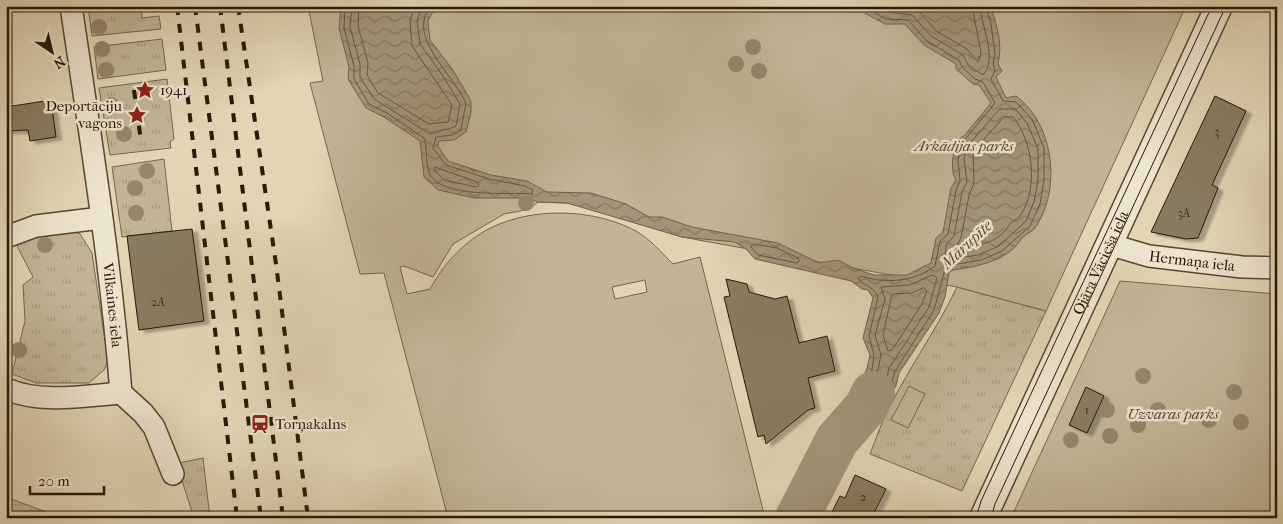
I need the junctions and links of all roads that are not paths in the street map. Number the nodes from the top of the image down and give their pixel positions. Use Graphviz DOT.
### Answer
graph roads {
  1 [pos="71,6"];
  2 [pos="1219,6"];
  3 [pos="101,218"];
  4 [pos="6,236"];
  5 [pos="1108,244"];
  6 [pos="1277,268"];
  7 [pos="6,389"];
  8 [pos="121,393"];
  9 [pos="173,474"];
  10 [pos="983,518"];
  1 -- 3 [label="street, Vilkaines iela"];
  2 -- 5 [label="street, Ojāra Vācieša iela"];
  3 -- 4 [label="street"];
  3 -- 8 [label="street, Vilkaines iela"];
  5 -- 6 [label="street, Hermaņa iela"];
  5 -- 10 [label="street, Ojāra Vācieša iela"];
  7 -- 8 [label="street"];
  8 -- 9 [label="street"];
}
